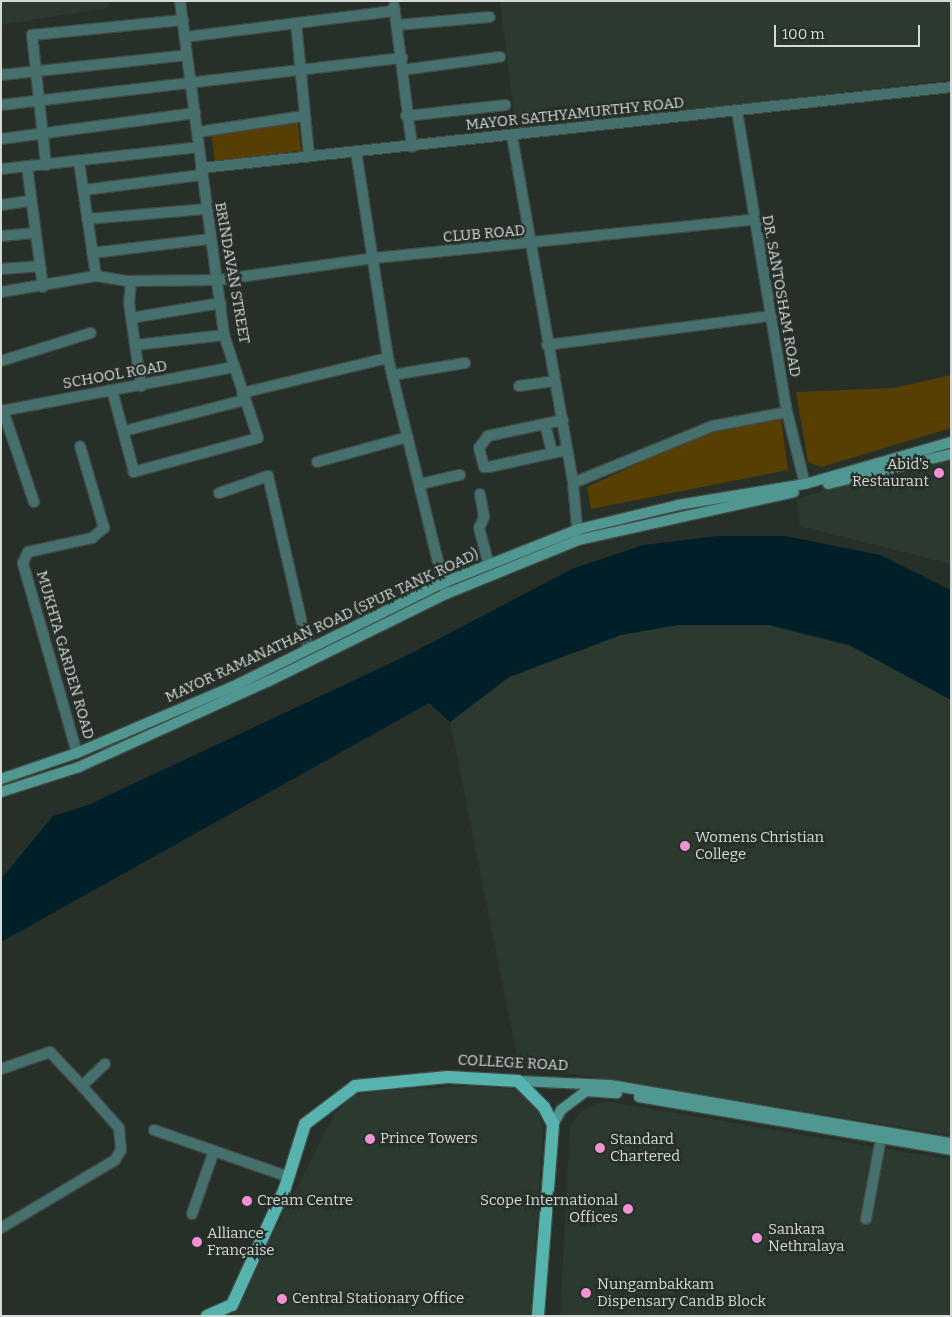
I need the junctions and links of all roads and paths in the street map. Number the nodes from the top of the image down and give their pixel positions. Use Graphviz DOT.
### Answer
graph roads {
  1 [pos="180,1"];
  2 [pos="490,18"];
  3 [pos="183,20"];
  4 [pos="296,23"];
  5 [pos="397,25"];
  6 [pos="185,37"];
  7 [pos="187,55"];
  8 [pos="402,58"];
  9 [pos="500,58"];
  10 [pos="35,70"];
  11 [pos="402,70"];
  12 [pos="299,71"];
  13 [pos="1,75"];
  14 [pos="191,82"];
  15 [pos="951,87"];
  16 [pos="39,102"];
  17 [pos="1,105"];
  18 [pos="505,106"];
  19 [pos="737,111"];
  20 [pos="195,113"];
  21 [pos="304,116"];
  22 [pos="406,116"];
  23 [pos="198,132"];
  24 [pos="42,135"];
  25 [pos="512,136"];
  26 [pos="1,139"];
  27 [pos="199,147"];
  28 [pos="412,147"];
  29 [pos="356,151"];
  30 [pos="310,156"];
  31 [pos="79,162"];
  32 [pos="46,165"];
  33 [pos="27,166"];
  34 [pos="1,169"];
  35 [pos="201,172"];
  36 [pos="84,190"];
  37 [pos="31,202"];
  38 [pos="1,205"];
  39 [pos="205,209"];
  40 [pos="87,219"];
  41 [pos="752,220"];
  42 [pos="34,233"];
  43 [pos="1,236"];
  44 [pos="210,239"];
  45 [pos="530,245"];
  46 [pos="92,253"];
  47 [pos="375,258"];
  48 [pos="40,266"];
  49 [pos="1,269"];
  50 [pos="96,276"];
  51 [pos="218,280"];
  52 [pos="132,281"];
  53 [pos="43,288"];
  54 [pos="1,292"];
  55 [pos="220,303"];
  56 [pos="770,316"];
  57 [pos="131,318"];
  58 [pos="91,333"];
  59 [pos="224,335"];
  60 [pos="135,345"];
  61 [pos="547,345"];
  62 [pos="388,358"];
  63 [pos="1,361"];
  64 [pos="465,363"];
  65 [pos="234,367"];
  66 [pos="392,376"];
  67 [pos="554,381"];
  68 [pos="141,386"];
  69 [pos="519,386"];
  70 [pos="112,390"];
  71 [pos="244,397"];
  72 [pos="2,410"];
  73 [pos="787,412"];
  74 [pos="562,420"];
  75 [pos="545,424"];
  76 [pos="124,431"];
  77 [pos="408,437"];
  78 [pos="951,442"];
  79 [pos="80,446"];
  80 [pos="567,450"];
  81 [pos="552,453"];
  82 [pos="951,454"];
  83 [pos="317,462"];
  84 [pos="460,475"];
  85 [pos="573,482"];
  86 [pos="420,484"];
  87 [pos="805,484"];
  88 [pos="219,493"];
  89 [pos="480,494"];
  90 [pos="34,502"];
  91 [pos="579,529"];
  92 [pos="578,540"];
  93 [pos="489,565"];
  94 [pos="440,584"];
  95 [pos="446,594"];
  96 [pos="308,649"];
  97 [pos="77,753"];
  98 [pos="1,780"];
  99 [pos="1,792"];
  100 [pos="105,1064"];
  101 [pos="1,1069"];
  102 [pos="518,1081"];
  103 [pos="82,1086"];
  104 [pos="552,1125"];
  105 [pos="154,1130"];
  106 [pos="881,1138"];
  107 [pos="951,1143"];
  108 [pos="951,1150"];
  109 [pos="214,1151"];
  110 [pos="289,1177"];
  111 [pos="192,1214"];
  112 [pos="866,1219"];
  113 [pos="1,1228"];
  114 [pos="207,1316"];
  115 [pos="538,1316"];
  1 -- 3 [label="street, BRINDAVAN STREET"];
  2 -- 5 [label="street"];
  3 -- 6 [label="street, BRINDAVAN STREET"];
  3 -- 10 [label="street"];
  4 -- 5 [label="street"];
  4 -- 6 [label="street"];
  4 -- 12 [label="street"];
  5 -- 8 [label="street"];
  6 -- 7 [label="street, BRINDAVAN STREET"];
  7 -- 10 [label="street"];
  7 -- 14 [label="street, BRINDAVAN STREET"];
  8 -- 11 [label="street"];
  8 -- 12 [label="street"];
  9 -- 11 [label="street"];
  10 -- 13 [label="street"];
  10 -- 16 [label="street"];
  11 -- 22 [label="street"];
  12 -- 14 [label="street"];
  12 -- 21 [label="street"];
  14 -- 16 [label="street"];
  14 -- 20 [label="street, BRINDAVAN STREET"];
  15 -- 19 [label="street, MAYOR SATHYAMURTHY ROAD"];
  16 -- 17 [label="street"];
  16 -- 24 [label="street"];
  18 -- 22 [label="street"];
  19 -- 25 [label="street, MAYOR SATHYAMURTHY ROAD"];
  19 -- 41 [label="street, DR. SANTOSHAM ROAD"];
  20 -- 23 [label="street, BRINDAVAN STREET"];
  20 -- 24 [label="street"];
  21 -- 23 [label="street"];
  21 -- 30 [label="street"];
  22 -- 28 [label="street"];
  23 -- 27 [label="street, BRINDAVAN STREET"];
  24 -- 26 [label="street"];
  24 -- 32 [label="street"];
  25 -- 28 [label="street, MAYOR SATHYAMURTHY ROAD"];
  25 -- 45 [label="street"];
  27 -- 31 [label="street"];
  27 -- 35 [label="street, BRINDAVAN STREET"];
  28 -- 29 [label="street, MAYOR SATHYAMURTHY ROAD"];
  29 -- 30 [label="street, MAYOR SATHYAMURTHY ROAD"];
  29 -- 47 [label="street"];
  30 -- 35 [label="street, MAYOR SATHYAMURTHY ROAD"];
  31 -- 32 [label="street"];
  31 -- 36 [label="street"];
  32 -- 33 [label="street"];
  33 -- 34 [label="street"];
  33 -- 37 [label="street"];
  35 -- 36 [label="street, MAYOR SATHYAMURTHY ROAD"];
  35 -- 39 [label="street, BRINDAVAN STREET"];
  36 -- 40 [label="street"];
  37 -- 38 [label="street"];
  37 -- 42 [label="street"];
  39 -- 40 [label="street"];
  39 -- 44 [label="street, BRINDAVAN STREET"];
  40 -- 46 [label="street"];
  41 -- 45 [label="street, CLUB ROAD"];
  41 -- 56 [label="street, DR. SANTOSHAM ROAD"];
  42 -- 43 [label="street"];
  42 -- 48 [label="street"];
  44 -- 46 [label="street"];
  44 -- 51 [label="street, BRINDAVAN STREET"];
  45 -- 47 [label="street, CLUB ROAD"];
  45 -- 61 [label="street"];
  46 -- 50 [label="street"];
  47 -- 51 [label="street, CLUB ROAD"];
  47 -- 62 [label="street"];
  48 -- 49 [label="street"];
  48 -- 53 [label="street"];
  50 -- 52 [label="street, CLUB ROAD"];
  50 -- 53 [label="street"];
  51 -- 52 [label="street, CLUB ROAD"];
  51 -- 55 [label="street, BRINDAVAN STREET"];
  52 -- 57 [label="street"];
  53 -- 54 [label="street"];
  55 -- 57 [label="street"];
  55 -- 59 [label="street, BRINDAVAN STREET"];
  56 -- 61 [label="street"];
  56 -- 73 [label="street, DR. SANTOSHAM ROAD"];
  57 -- 60 [label="street"];
  58 -- 63 [label="street"];
  59 -- 60 [label="street"];
  59 -- 65 [label="street, BRINDAVAN STREET"];
  60 -- 68 [label="street"];
  61 -- 67 [label="street"];
  62 -- 66 [label="street"];
  62 -- 71 [label="street"];
  64 -- 66 [label="street"];
  65 -- 68 [label="street, SCHOOL ROAD"];
  65 -- 71 [label="street, BRINDAVAN STREET"];
  66 -- 77 [label="street"];
  67 -- 69 [label="street"];
  67 -- 74 [label="street"];
  68 -- 70 [label="street, SCHOOL ROAD"];
  70 -- 72 [label="street, SCHOOL ROAD"];
  70 -- 76 [label="street"];
  71 -- 76 [label="street"];
  71 -- 76 [label="street, BRINDAVAN STREET"];
  72 -- 90 [label="street"];
  73 -- 85 [label="street"];
  73 -- 87 [label="street, DR. SANTOSHAM ROAD"];
  74 -- 75 [label="street"];
  74 -- 80 [label="street"];
  75 -- 81 [label="street"];
  75 -- 81 [label="street"];
  77 -- 83 [label="street"];
  77 -- 86 [label="street"];
  78 -- 87 [label="main road, MAYOR RAMANATHAN ROAD (SPUR TANK ROAD)"];
  79 -- 97 [label="street, MUKHTA GARDEN ROAD"];
  80 -- 81 [label="street"];
  80 -- 85 [label="street"];
  82 -- 92 [label="main road, MAYOR RAMANATHAN ROAD (SPUR TANK ROAD)"];
  84 -- 86 [label="street"];
  85 -- 91 [label="street"];
  86 -- 94 [label="street"];
  87 -- 91 [label="main road, MAYOR RAMANATHAN ROAD (SPUR TANK ROAD)"];
  88 -- 96 [label="street"];
  89 -- 93 [label="street"];
  91 -- 92 [label="street"];
  91 -- 93 [label="main road, MAYOR RAMANATHAN ROAD (SPUR TANK ROAD)"];
  92 -- 95 [label="main road, MAYOR RAMANATHAN ROAD (SPUR TANK ROAD)"];
  93 -- 94 [label="main road, MAYOR RAMANATHAN ROAD (SPUR TANK ROAD)"];
  94 -- 95 [label="street"];
  94 -- 96 [label="main road, MAYOR RAMANATHAN ROAD (SPUR TANK ROAD)"];
  95 -- 99 [label="main road, MAYOR RAMANATHAN ROAD (SPUR TANK ROAD)"];
  96 -- 97 [label="main road, MAYOR RAMANATHAN ROAD (SPUR TANK ROAD)"];
  97 -- 98 [label="main road, MAYOR RAMANATHAN ROAD (SPUR TANK ROAD)"];
  100 -- 103 [label="street"];
  101 -- 103 [label="street"];
  102 -- 104 [label="main road"];
  102 -- 107 [label="main road, COLLEGE ROAD"];
  102 -- 110 [label="main road, COLLEGE ROAD"];
  103 -- 113 [label="street"];
  104 -- 106 [label="main road"];
  104 -- 115 [label="main road"];
  105 -- 109 [label="street"];
  106 -- 108 [label="main road"];
  106 -- 112 [label="street"];
  109 -- 110 [label="street"];
  109 -- 111 [label="street"];
  110 -- 114 [label="main road, COLLEGE ROAD"];
}
